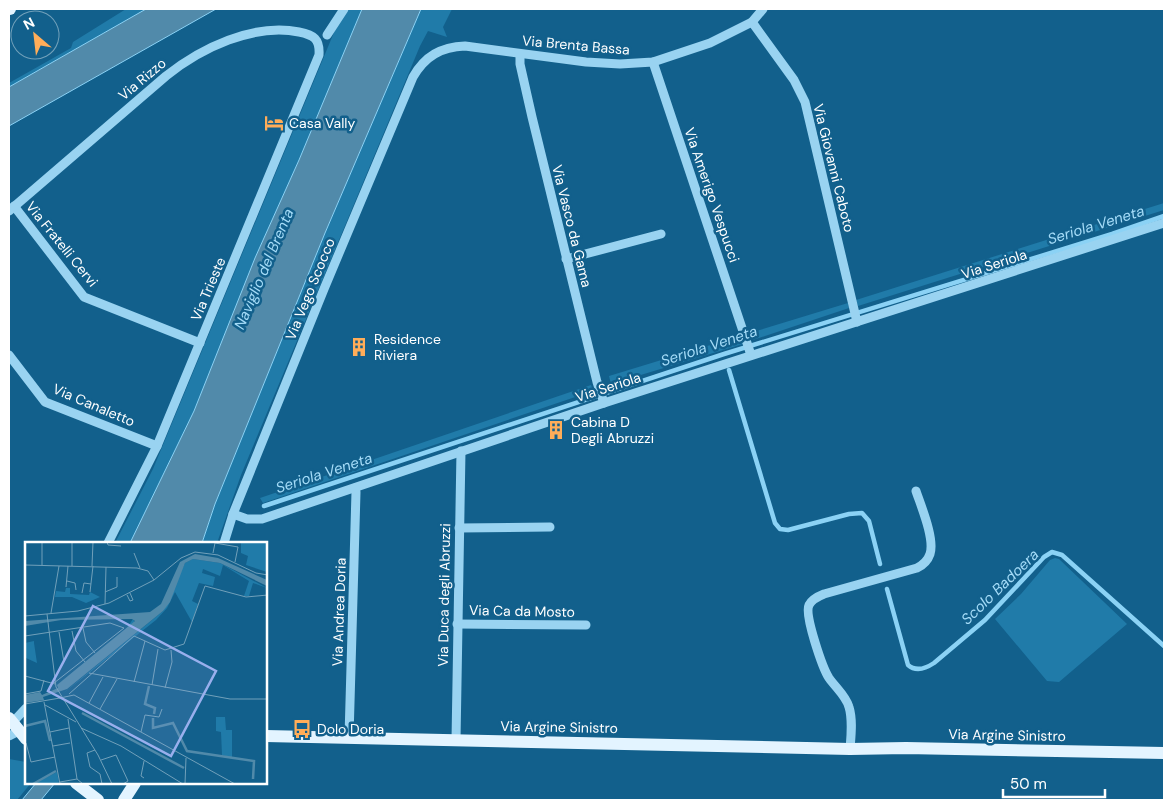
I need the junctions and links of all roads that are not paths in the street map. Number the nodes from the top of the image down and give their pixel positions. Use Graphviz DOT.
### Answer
graph roads {
  1 [pos="344,9"];
  2 [pos="763,9"];
  3 [pos="752,22"];
  4 [pos="327,36"];
  5 [pos="318,42"];
  6 [pos="434,53"];
  7 [pos="520,55"];
  8 [pos="653,62"];
  9 [pos="12,208"];
  10 [pos="1164,223"];
  11 [pos="661,234"];
  12 [pos="566,259"];
  13 [pos="857,320"];
  14 [pos="200,343"];
  15 [pos="750,353"];
  16 [pos="9,355"];
  17 [pos="603,400"];
  18 [pos="157,446"];
  19 [pos="461,452"];
  20 [pos="355,488"];
  21 [pos="916,491"];
  22 [pos="233,514"];
  23 [pos="550,527"];
  24 [pos="459,528"];
  25 [pos="109,542"];
  26 [pos="224,542"];
  27 [pos="457,624"];
  28 [pos="586,626"];
  29 [pos="25,710"];
  30 [pos="16,731"];
  31 [pos="268,736"];
  32 [pos="349,737"];
  33 [pos="456,740"];
  34 [pos="850,749"];
  35 [pos="1164,753"];
  36 [pos="77,784"];
  37 [pos="134,784"];
  38 [pos="98,800"];
  39 [pos="124,800"];
  1 -- 4 [label="street"];
  2 -- 3 [label="street, Via Brenta Bassa"];
  3 -- 8 [label="street, Via Brenta Bassa"];
  3 -- 13 [label="street, Via Giovanni Caboto"];
  5 -- 9 [label="street, Via Rizzo"];
  5 -- 14 [label="street, Via Trieste"];
  6 -- 7 [label="street, Via Brenta Bassa"];
  6 -- 22 [label="street, Via Vego Scocco"];
  7 -- 8 [label="street, Via Brenta Bassa"];
  7 -- 12 [label="street, Via Vasco da Gama"];
  8 -- 15 [label="street, Via Amerigo Vespucci"];
  9 -- 14 [label="street, Via Fratelli Cervi"];
  10 -- 13 [label="street, Via Seriola"];
  11 -- 12 [label="street"];
  12 -- 17 [label="street, Via Vasco da Gama"];
  13 -- 15 [label="street, Via Seriola"];
  14 -- 18 [label="street, Via Trieste"];
  15 -- 17 [label="street, Via Seriola"];
  16 -- 18 [label="street, Via Canaletto"];
  17 -- 19 [label="street, Via Seriola"];
  18 -- 25 [label="street, Via Trieste"];
  19 -- 20 [label="street, Via Seriola"];
  19 -- 24 [label="street, Via Duca degli Abruzzi"];
  20 -- 22 [label="street, Via Seriola"];
  20 -- 32 [label="street, Via Andrea Doria"];
  21 -- 34 [label="street"];
  22 -- 26 [label="street, Via Vego Scocco"];
  23 -- 24 [label="street"];
  24 -- 27 [label="street, Via Duca degli Abruzzi"];
  27 -- 28 [label="street, Via Ca da Mosto"];
  27 -- 33 [label="street, Via Duca degli Abruzzi"];
  29 -- 30 [label="street"];
  31 -- 32 [label="main road, Via Argine Sinistro"];
  32 -- 33 [label="main road, Via Argine Sinistro"];
  33 -- 34 [label="main road, Via Argine Sinistro"];
  34 -- 35 [label="main road, Via Argine Sinistro"];
  36 -- 38 [label="main road"];
  37 -- 39 [label="main road"];
}
